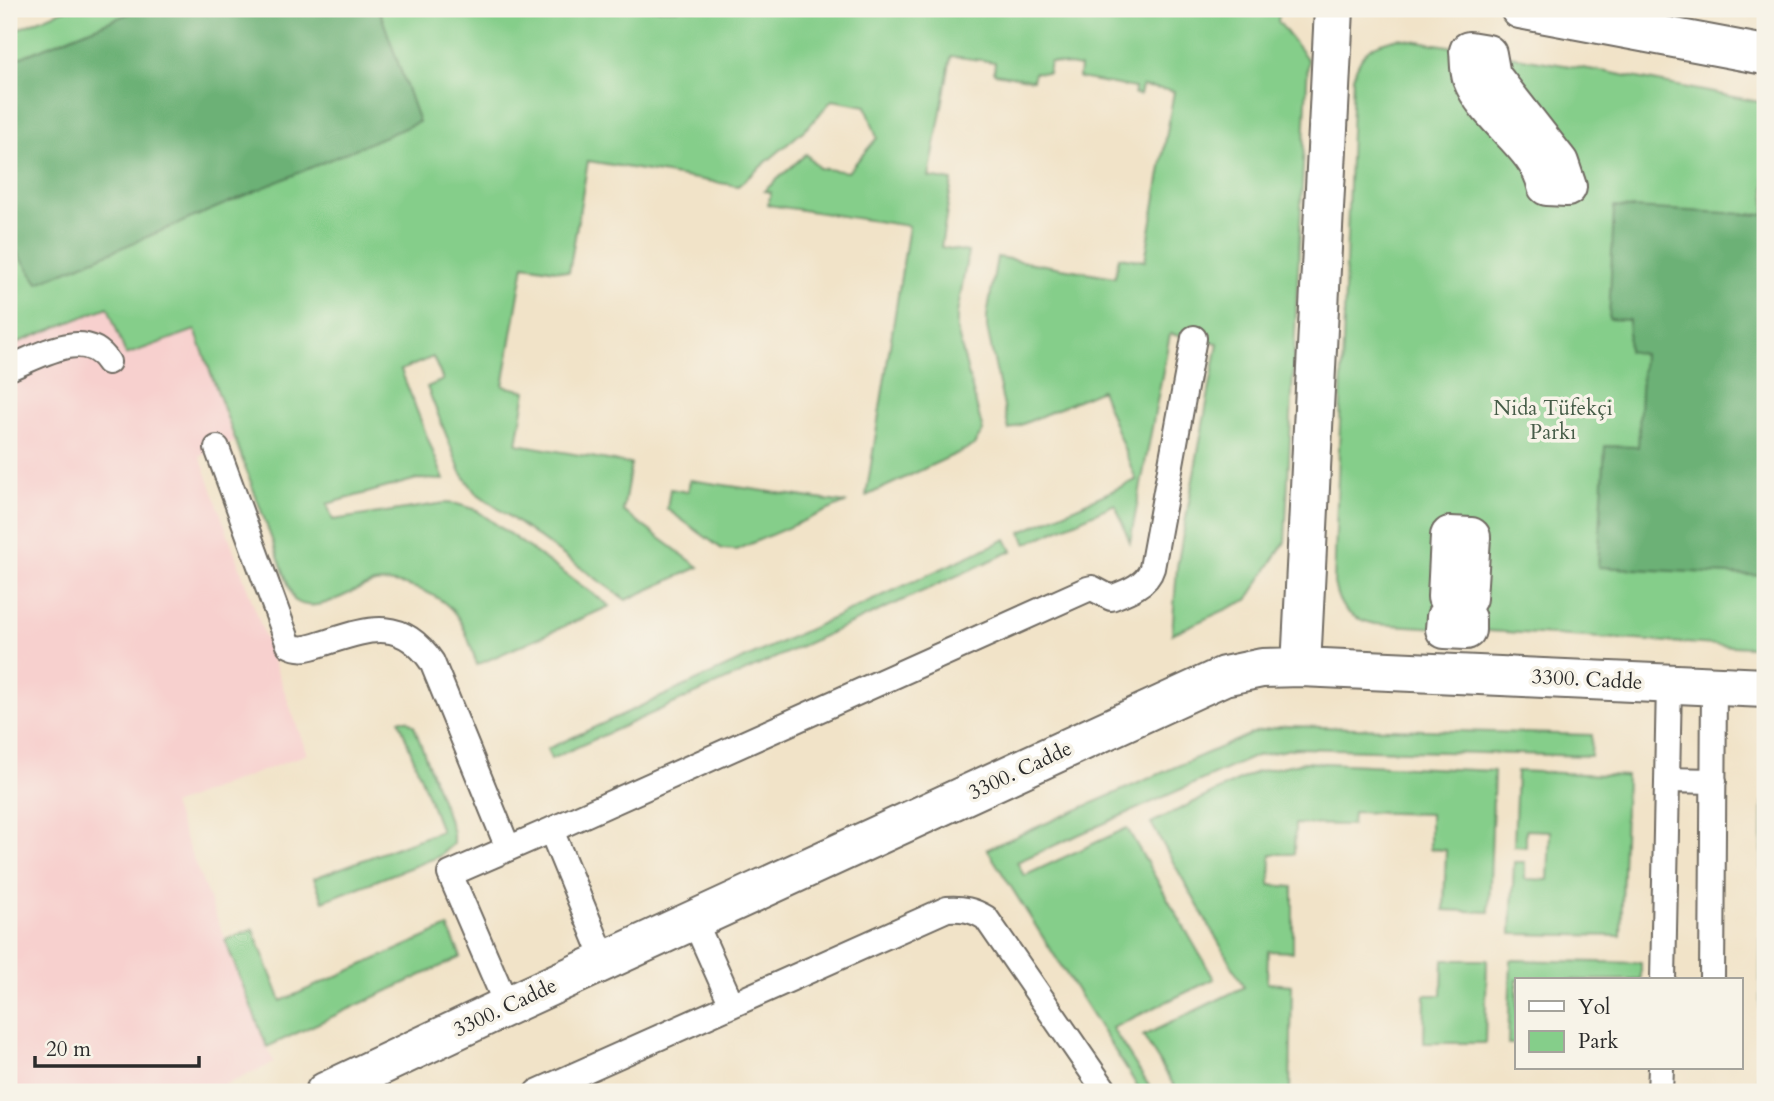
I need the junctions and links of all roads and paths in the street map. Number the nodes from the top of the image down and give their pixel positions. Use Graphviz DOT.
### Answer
graph roads {
  1 [pos="1334,9"];
  2 [pos="1520,9"];
  3 [pos="1765,55"];
  4 [pos="1194,338"];
  5 [pos="108,362"];
  6 [pos="9,368"];
  7 [pos="217,448"];
  8 [pos="1301,667"];
  9 [pos="1669,683"];
  10 [pos="1714,684"];
  11 [pos="1765,688"];
  12 [pos="1668,780"];
  13 [pos="1714,781"];
  14 [pos="551,830"];
  15 [pos="508,848"];
  16 [pos="694,920"];
  17 [pos="606,961"];
  18 [pos="1663,978"];
  19 [pos="1712,978"];
  20 [pos="732,1005"];
  21 [pos="507,1006"];
  22 [pos="1661,1070"];
  23 [pos="325,1092"];
  24 [pos="537,1092"];
  25 [pos="1106,1092"];
  26 [pos="1660,1092"];
  1 -- 8 [label="street"];
  2 -- 3 [label="street"];
  4 -- 14 [label="lane"];
  5 -- 6 [label="lane"];
  7 -- 15 [label="lane"];
  8 -- 9 [label="street, 3300. Cadde"];
  8 -- 16 [label="street, 3300. Cadde"];
  9 -- 10 [label="street, 3300. Cadde"];
  9 -- 12 [label="lane"];
  10 -- 11 [label="street, 3300. Cadde"];
  10 -- 13 [label="lane"];
  12 -- 13 [label="lane"];
  12 -- 18 [label="lane"];
  13 -- 19 [label="lane"];
  14 -- 15 [label="lane"];
  14 -- 17 [label="lane"];
  15 -- 21 [label="lane"];
  16 -- 17 [label="street, 3300. Cadde"];
  16 -- 20 [label="lane"];
  17 -- 21 [label="street, 3300. Cadde"];
  20 -- 24 [label="lane"];
  20 -- 25 [label="lane"];
  21 -- 23 [label="street, 3300. Cadde"];
  22 -- 26 [label="lane"];
}
